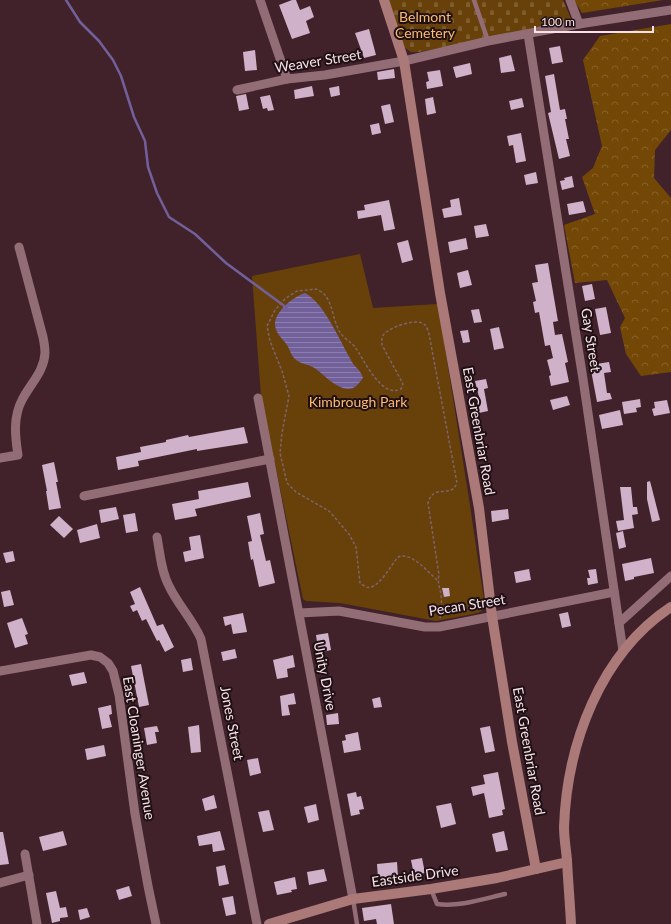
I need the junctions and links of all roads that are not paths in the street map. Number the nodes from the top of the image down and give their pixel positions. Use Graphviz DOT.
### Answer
graph roads {
  1 [pos="260,0"];
  2 [pos="384,0"];
  3 [pos="474,0"];
  4 [pos="570,0"];
  5 [pos="671,10"];
  6 [pos="580,24"];
  7 [pos="528,34"];
  8 [pos="488,41"];
  9 [pos="404,61"];
  10 [pos="287,79"];
  11 [pos="237,90"];
  12 [pos="19,247"];
  13 [pos="258,398"];
  14 [pos="0,458"];
  15 [pos="270,459"];
  16 [pos="84,496"];
  17 [pos="157,537"];
  18 [pos="671,576"];
  19 [pos="614,592"];
  20 [pos="671,607"];
  21 [pos="299,613"];
  22 [pos="492,616"];
  23 [pos="619,623"];
  24 [pos="623,651"];
  25 [pos="0,672"];
  26 [pos="25,854"];
  27 [pos="567,862"];
  28 [pos="536,869"];
  29 [pos="29,875"];
  30 [pos="0,883"];
  31 [pos="431,889"];
  32 [pos="505,894"];
  33 [pos="353,899"];
  34 [pos="37,924"];
  35 [pos="156,924"];
  36 [pos="257,924"];
  37 [pos="269,924"];
  38 [pos="357,924"];
  39 [pos="571,924"];
  1 -- 10 [label="street"];
  2 -- 9 [label="street, East Greenbriar Road"];
  3 -- 8 [label="lane"];
  4 -- 6 [label="street"];
  5 -- 6 [label="street, Weaver Street"];
  6 -- 7 [label="street, Weaver Street"];
  7 -- 8 [label="street, Weaver Street"];
  7 -- 19 [label="street, Gay Street"];
  8 -- 9 [label="street, Weaver Street"];
  9 -- 10 [label="street, Weaver Street"];
  9 -- 22 [label="street, East Greenbriar Road"];
  10 -- 11 [label="street, Weaver Street"];
  12 -- 14 [label="street"];
  13 -- 15 [label="street, Unity Drive"];
  15 -- 16 [label="street"];
  15 -- 21 [label="street, Unity Drive"];
  17 -- 36 [label="street, Jones Street"];
  18 -- 23 [label="street"];
  19 -- 22 [label="street, Pecan Street"];
  19 -- 23 [label="street, Gay Street"];
  20 -- 24 [label="street"];
  21 -- 22 [label="street, Pecan Street"];
  21 -- 33 [label="street, Unity Drive"];
  22 -- 28 [label="street, East Greenbriar Road"];
  23 -- 24 [label="street, Gay Street"];
  24 -- 27 [label="street"];
  25 -- 35 [label="street, East Cloaninger Avenue"];
  26 -- 29 [label="street"];
  27 -- 28 [label="street, Eastside Drive"];
  27 -- 39 [label="street"];
  28 -- 31 [label="street, Eastside Drive"];
  29 -- 30 [label="street"];
  29 -- 34 [label="street"];
  31 -- 32 [label="lane"];
  31 -- 33 [label="street, Eastside Drive"];
  33 -- 37 [label="street, Eastside Drive"];
  33 -- 38 [label="lane"];
}
